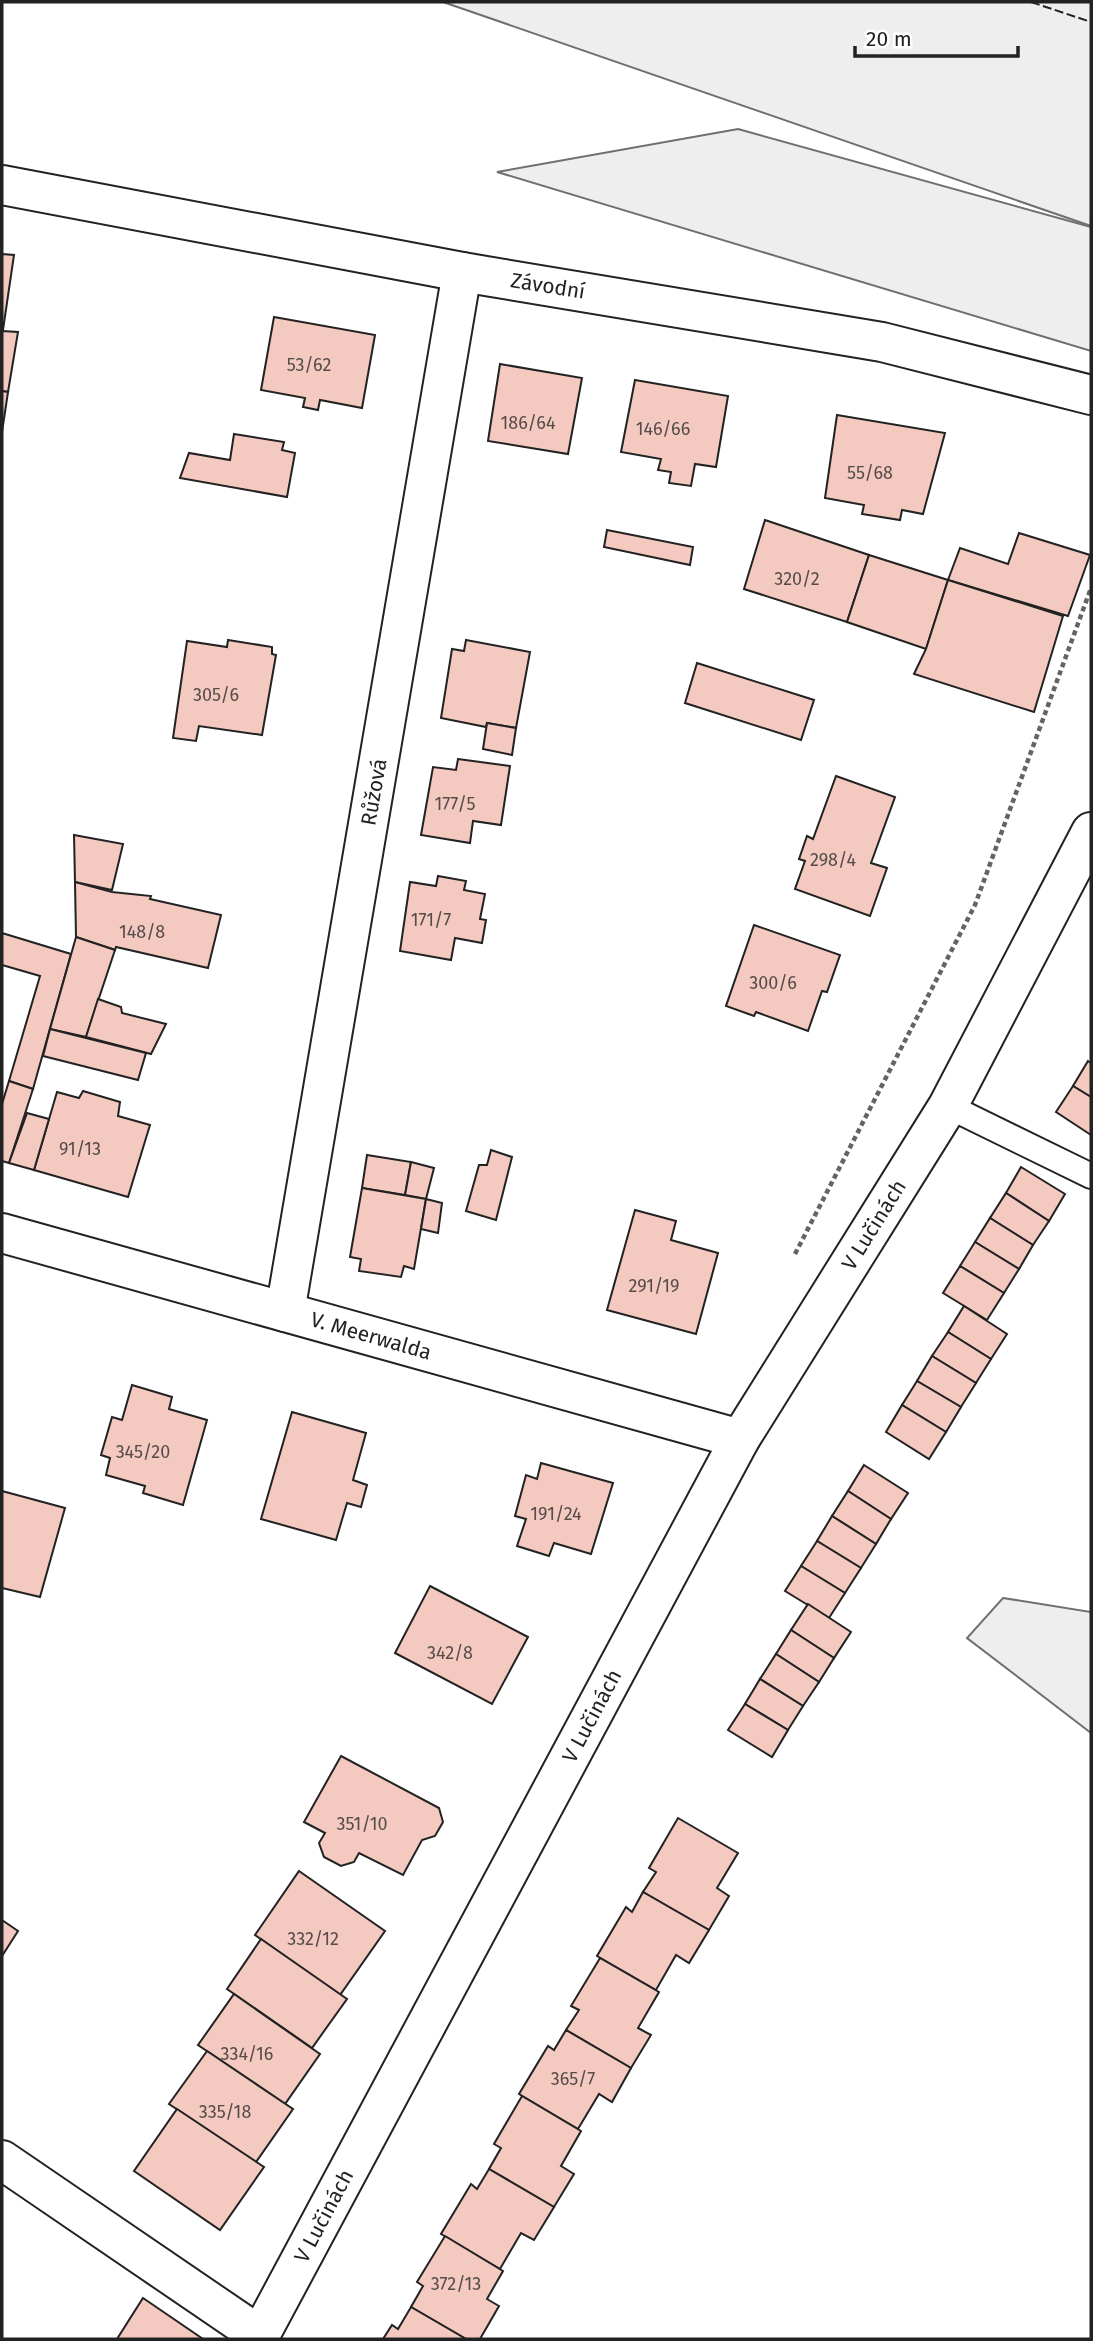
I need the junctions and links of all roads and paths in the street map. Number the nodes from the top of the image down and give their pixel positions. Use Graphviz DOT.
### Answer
graph roads {
  1 [pos="2,185"];
  2 [pos="462,272"];
  3 [pos="1091,395"];
  4 [pos="1091,588"];
  5 [pos="1091,832"];
  6 [pos="948,1106"];
  7 [pos="1091,1175"];
  8 [pos="2,1233"];
  9 [pos="793,1257"];
  10 [pos="285,1312"];
  11 [pos="740,1439"];
  12 [pos="2,2160"];
  13 [pos="259,2337"];
  1 -- 2 [label="street, Závodní"];
  2 -- 3 [label="street, Závodní"];
  2 -- 10 [label="street, Růžová"];
  4 -- 9 [label="path"];
  5 -- 6 [label="street, V Lučinách"];
  6 -- 7 [label="lane"];
  6 -- 11 [label="street, V Lučinách"];
  8 -- 10 [label="street, V. Meerwalda"];
  10 -- 11 [label="street, V. Meerwalda"];
  11 -- 13 [label="street, V Lučinách"];
  12 -- 13 [label="street, V Lučinách"];
}
